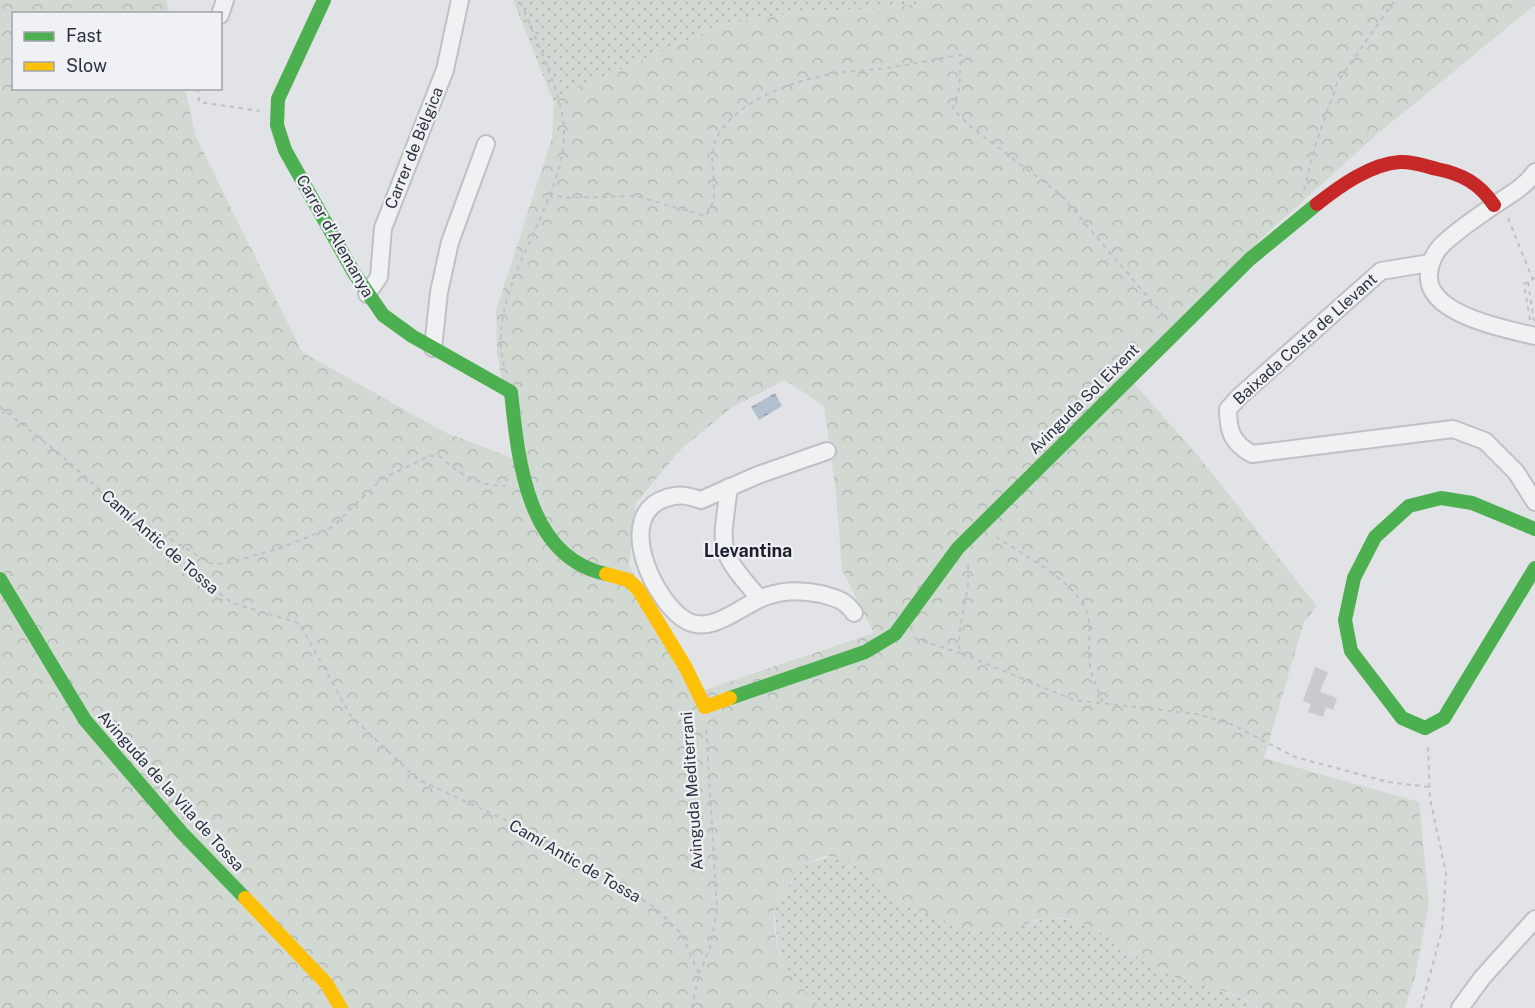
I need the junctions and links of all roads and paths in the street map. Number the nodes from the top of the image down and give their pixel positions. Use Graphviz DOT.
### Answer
graph roads {
  1 [pos="324,0"];
  2 [pos="460,0"];
  3 [pos="520,0"];
  4 [pos="1395,0"];
  5 [pos="198,90"];
  6 [pos="278,113"];
  7 [pos="486,144"];
  8 [pos="1535,172"];
  9 [pos="549,193"];
  10 [pos="1303,194"];
  11 [pos="1500,210"];
  12 [pos="1430,263"];
  13 [pos="1534,279"];
  14 [pos="367,294"];
  15 [pos="1534,329"];
  16 [pos="1177,330"];
  17 [pos="434,348"];
  18 [pos="511,392"];
  19 [pos="0,407"];
  20 [pos="827,451"];
  21 [pos="526,486"];
  22 [pos="729,488"];
  23 [pos="1535,502"];
  24 [pos="980,525"];
  25 [pos="140,526"];
  26 [pos="1535,529"];
  27 [pos="958,548"];
  28 [pos="1535,568"];
  29 [pos="649,573"];
  30 [pos="0,579"];
  31 [pos="635,584"];
  32 [pos="759,598"];
  33 [pos="855,613"];
  34 [pos="899,630"];
  35 [pos="960,653"];
  36 [pos="1103,703"];
  37 [pos="705,707"];
  38 [pos="1425,728"];
  39 [pos="1429,787"];
  40 [pos="1535,919"];
  41 [pos="699,974"];
  42 [pos="341,1008"];
  43 [pos="692,1008"];
  44 [pos="1421,1008"];
  45 [pos="1460,1008"];
  1 -- 6 [label="street, Carrer d'Alemanya"];
  2 -- 14 [label="street, Carrer de Bèlgica"];
  3 -- 9 [label="path"];
  4 -- 10 [label="path"];
  5 -- 6 [label="path"];
  6 -- 14 [label="street, Carrer d'Alemanya"];
  7 -- 17 [label="street"];
  8 -- 11 [label="street"];
  9 -- 16 [label="path"];
  9 -- 18 [label="path"];
  11 -- 12 [label="street"];
  11 -- 13 [label="path"];
  11 -- 16 [label="street, Avinguda Sol Eixent"];
  12 -- 15 [label="street"];
  12 -- 23 [label="street, Baixada Costa de Llevant"];
  13 -- 15 [label="path"];
  14 -- 17 [label="street, Carrer d'Alemanya"];
  16 -- 24 [label="street, Avinguda Sol Eixent"];
  17 -- 18 [label="street, Carrer d'Alemanya"];
  18 -- 21 [label="street"];
  19 -- 25 [label="path, Camí Antic de Tossa"];
  20 -- 22 [label="street"];
  21 -- 25 [label="path"];
  21 -- 31 [label="street"];
  22 -- 29 [label="street"];
  22 -- 32 [label="street"];
  24 -- 27 [label="street, Avinguda Sol Eixent"];
  24 -- 36 [label="path"];
  25 -- 41 [label="path, Camí Antic de Tossa"];
  26 -- 38 [label="street"];
  27 -- 34 [label="street, Avinguda Sol Eixent"];
  27 -- 35 [label="path"];
  28 -- 38 [label="street"];
  29 -- 31 [label="street"];
  29 -- 32 [label="street"];
  30 -- 42 [label="street, Avinguda de la Vila de Tossa"];
  31 -- 37 [label="street, Avinguda Mediterrani"];
  32 -- 33 [label="street"];
  34 -- 35 [label="path"];
  34 -- 37 [label="street, Avinguda Sol Eixent"];
  35 -- 36 [label="path"];
  36 -- 39 [label="path"];
  37 -- 41 [label="path, Avinguda Mediterrani"];
  38 -- 39 [label="path"];
  39 -- 44 [label="path"];
  40 -- 45 [label="street"];
  41 -- 43 [label="path"];
}
